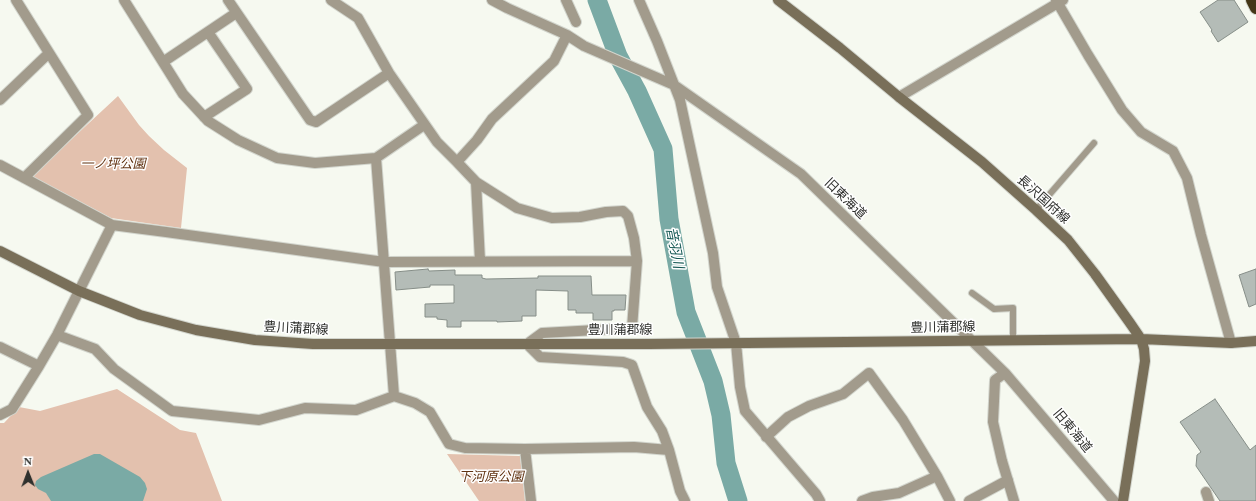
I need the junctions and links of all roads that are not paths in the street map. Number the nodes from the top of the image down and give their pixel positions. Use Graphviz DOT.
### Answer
graph roads {
  1 [pos="16,0"];
  2 [pos="124,0"];
  3 [pos="228,0"];
  4 [pos="331,0"];
  5 [pos="492,0"];
  6 [pos="566,0"];
  7 [pos="639,0"];
  8 [pos="778,0"];
  9 [pos="1252,0"];
  10 [pos="1059,1"];
  11 [pos="1256,8"];
  12 [pos="236,13"];
  13 [pos="576,22"];
  14 [pos="208,32"];
  15 [pos="567,35"];
  16 [pos="49,53"];
  17 [pos="163,62"];
  18 [pos="389,73"];
  19 [pos="670,83"];
  20 [pos="899,96"];
  21 [pos="0,100"];
  22 [pos="204,117"];
  23 [pos="424,125"];
  24 [pos="1094,143"];
  25 [pos="376,158"];
  26 [pos="457,162"];
  27 [pos="0,165"];
  28 [pos="24,178"];
  29 [pos="476,182"];
  30 [pos="1036,210"];
  31 [pos="112,225"];
  32 [pos="0,251"];
  33 [pos="480,261"];
  34 [pos="637,261"];
  35 [pos="384,262"];
  36 [pos="79,291"];
  37 [pos="972,293"];
  38 [pos="57,335"];
  39 [pos="1141,339"];
  40 [pos="973,340"];
  41 [pos="1013,340"];
  42 [pos="1256,341"];
  43 [pos="733,343"];
  44 [pos="1231,343"];
  45 [pos="390,344"];
  46 [pos="527,344"];
  47 [pos="0,347"];
  48 [pos="39,366"];
  49 [pos="1005,373"];
  50 [pos="394,396"];
  51 [pos="0,415"];
  52 [pos="766,438"];
  53 [pos="525,449"];
  54 [pos="669,450"];
  55 [pos="937,476"];
  56 [pos="1008,480"];
  57 [pos="531,501"];
  58 [pos="685,501"];
  59 [pos="820,501"];
  60 [pos="862,501"];
  61 [pos="950,501"];
  62 [pos="968,501"];
  63 [pos="1014,501"];
  64 [pos="1114,501"];
  65 [pos="1123,501"];
  1 -- 16 [label="street"];
  2 -- 17 [label="street"];
  3 -- 12 [label="street"];
  4 -- 18 [label="street"];
  5 -- 15 [label="street, 旧東海道"];
  6 -- 13 [label="street"];
  7 -- 19 [label="street"];
  8 -- 20 [label="main road, 長沢国府線"];
  9 -- 11 [label="highway"];
  10 -- 20 [label="street"];
  10 -- 44 [label="street"];
  12 -- 14 [label="street"];
  12 -- 18 [label="street"];
  14 -- 17 [label="street"];
  14 -- 22 [label="street"];
  15 -- 19 [label="street, 旧東海道"];
  15 -- 26 [label="street"];
  16 -- 21 [label="street"];
  16 -- 28 [label="street"];
  17 -- 22 [label="street"];
  18 -- 23 [label="street"];
  19 -- 40 [label="street, 旧東海道"];
  19 -- 43 [label="street"];
  20 -- 30 [label="main road, 長沢国府線"];
  22 -- 25 [label="street"];
  23 -- 25 [label="street"];
  23 -- 26 [label="street"];
  24 -- 30 [label="lane"];
  25 -- 35 [label="street"];
  26 -- 29 [label="street"];
  27 -- 28 [label="street"];
  28 -- 31 [label="street"];
  29 -- 33 [label="street"];
  29 -- 34 [label="street"];
  30 -- 39 [label="main road, 長沢国府線"];
  31 -- 35 [label="street"];
  31 -- 36 [label="street"];
  32 -- 36 [label="main road, 豊川蒲郡線"];
  33 -- 34 [label="street"];
  33 -- 35 [label="street"];
  34 -- 46 [label="street"];
  35 -- 45 [label="street"];
  36 -- 38 [label="street"];
  36 -- 45 [label="main road, 豊川蒲郡線"];
  37 -- 41 [label="lane"];
  38 -- 48 [label="street"];
  38 -- 50 [label="street"];
  39 -- 41 [label="main road, 豊川蒲郡線"];
  39 -- 44 [label="main road, 豊川蒲郡線"];
  39 -- 65 [label="main road, 長沢国府線"];
  40 -- 41 [label="main road, 豊川蒲郡線"];
  40 -- 43 [label="main road, 豊川蒲郡線"];
  40 -- 49 [label="street, 旧東海道"];
  42 -- 44 [label="main road, 豊川蒲郡線"];
  43 -- 46 [label="main road, 豊川蒲郡線"];
  43 -- 52 [label="street"];
  45 -- 46 [label="main road, 豊川蒲郡線"];
  45 -- 50 [label="street"];
  46 -- 54 [label="street"];
  47 -- 48 [label="street"];
  48 -- 51 [label="street"];
  49 -- 56 [label="street"];
  49 -- 64 [label="street, 旧東海道"];
  50 -- 53 [label="street"];
  52 -- 55 [label="street"];
  52 -- 59 [label="street"];
  53 -- 54 [label="street"];
  53 -- 57 [label="street"];
  54 -- 58 [label="street"];
  55 -- 60 [label="street"];
  55 -- 61 [label="street"];
  56 -- 62 [label="street"];
  56 -- 63 [label="street"];
}
